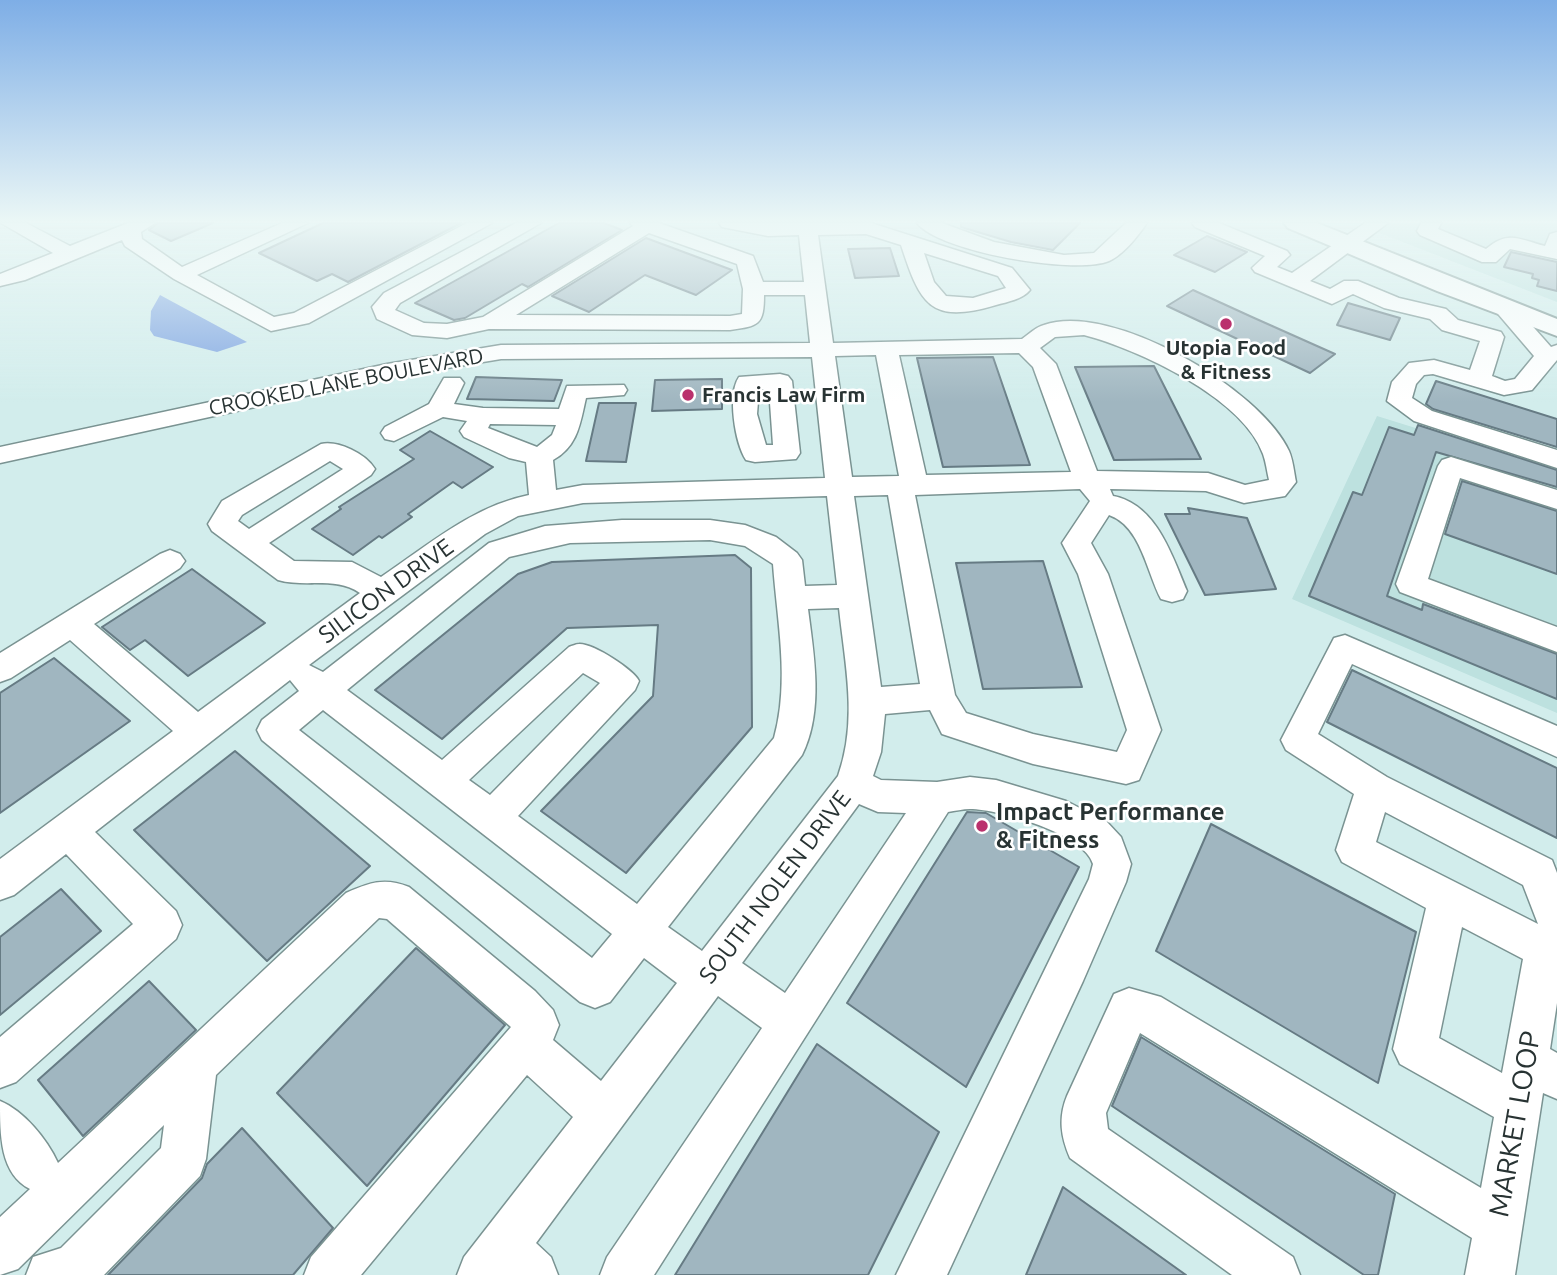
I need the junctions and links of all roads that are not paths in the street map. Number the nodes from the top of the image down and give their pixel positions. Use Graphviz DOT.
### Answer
graph roads {
  1 [pos="195,282"];
  2 [pos="369,282"];
  3 [pos="421,282"];
  4 [pos="552,282"];
  5 [pos="752,282"];
  6 [pos="814,282"];
  7 [pos="925,282"];
  8 [pos="963,282"];
  9 [pos="1013,282"];
  10 [pos="1295,282"];
  11 [pos="1440,282"];
  12 [pos="815,288"];
  13 [pos="754,289"];
  14 [pos="970,303"];
  15 [pos="1504,308"];
  16 [pos="489,322"];
  17 [pos="1557,327"];
  18 [pos="886,347"];
  19 [pos="1026,347"];
  20 [pos="822,348"];
  21 [pos="1550,362"];
  22 [pos="1479,380"];
  23 [pos="452,383"];
  24 [pos="615,390"];
  25 [pos="439,409"];
  26 [pos="831,413"];
  27 [pos="783,414"];
  28 [pos="483,416"];
  29 [pos="569,417"];
  30 [pos="394,433"];
  31 [pos="0,454"];
  32 [pos="539,456"];
  33 [pos="1557,459"];
  34 [pos="1087,480"];
  35 [pos="907,486"];
  36 [pos="842,489"];
  37 [pos="696,492"];
  38 [pos="1557,500"];
  39 [pos="543,501"];
  40 [pos="1107,504"];
  41 [pos="692,530"];
  42 [pos="248,543"];
  43 [pos="170,561"];
  44 [pos="1172,591"];
  45 [pos="382,592"];
  46 [pos="854,596"];
  47 [pos="790,598"];
  48 [pos="72,623"];
  49 [pos="1557,640"];
  50 [pos="287,663"];
  51 [pos="0,669"];
  52 [pos="321,690"];
  53 [pos="939,696"];
  54 [pos="866,702"];
  55 [pos="197,732"];
  56 [pos="1557,742"];
  57 [pos="443,781"];
  58 [pos="853,784"];
  59 [pos="1374,788"];
  60 [pos="937,798"];
  61 [pos="492,818"];
  62 [pos="68,830"];
  63 [pos="1547,869"];
  64 [pos="0,882"];
  65 [pos="1448,899"];
  66 [pos="641,931"];
  67 [pos="1553,937"];
  68 [pos="710,974"];
  69 [pos="790,1022"];
  70 [pos="525,1044"];
  71 [pos="195,1064"];
  72 [pos="0,1066"];
  73 [pos="1542,1068"];
  74 [pos="1518,1107"];
  75 [pos="604,1114"];
  76 [pos="0,1124"];
  77 [pos="36,1168"];
  78 [pos="1498,1226"];
  79 [pos="0,1251"];
  80 [pos="506,1266"];
  81 [pos="51,1275"];
  82 [pos="329,1275"];
  83 [pos="625,1275"];
  84 [pos="921,1275"];
  85 [pos="1275,1275"];
  86 [pos="1490,1275"];
  1 -- 2 [label="street"];
  3 -- 16 [label="street"];
  4 -- 16 [label="street"];
  5 -- 13 [label="street"];
  6 -- 12 [label="street, SOUTH NOLEN DRIVE"];
  7 -- 14 [label="street"];
  8 -- 14 [label="street"];
  9 -- 14 [label="street"];
  10 -- 22 [label="street"];
  11 -- 15 [label="main road"];
  12 -- 13 [label="street"];
  12 -- 20 [label="street, SOUTH NOLEN DRIVE"];
  13 -- 16 [label="street"];
  15 -- 17 [label="main road"];
  15 -- 21 [label="street"];
  18 -- 19 [label="street, CROOKED LANE BOULEVARD"];
  18 -- 20 [label="street, CROOKED LANE BOULEVARD"];
  18 -- 35 [label="street"];
  19 -- 34 [label="street"];
  19 -- 34 [label="street, SILICON DRIVE"];
  20 -- 26 [label="street, SOUTH NOLEN DRIVE"];
  20 -- 31 [label="street, CROOKED LANE BOULEVARD"];
  21 -- 22 [label="street"];
  22 -- 33 [label="street"];
  23 -- 25 [label="street"];
  24 -- 29 [label="street"];
  25 -- 28 [label="street"];
  25 -- 30 [label="street"];
  26 -- 27 [label="street"];
  26 -- 36 [label="street, SOUTH NOLEN DRIVE"];
  27 -- 27 [label="street"];
  28 -- 29 [label="street"];
  28 -- 32 [label="street"];
  29 -- 32 [label="street"];
  32 -- 39 [label="street"];
  34 -- 35 [label="street, SILICON DRIVE"];
  34 -- 40 [label="street"];
  35 -- 36 [label="street, SILICON DRIVE"];
  35 -- 53 [label="street"];
  36 -- 37 [label="street, SILICON DRIVE"];
  36 -- 46 [label="street, SOUTH NOLEN DRIVE"];
  37 -- 39 [label="street, SILICON DRIVE"];
  37 -- 41 [label="street"];
  38 -- 49 [label="street"];
  39 -- 45 [label="street, SILICON DRIVE"];
  40 -- 44 [label="street"];
  40 -- 53 [label="street"];
  41 -- 47 [label="street"];
  41 -- 52 [label="street"];
  42 -- 45 [label="street"];
  43 -- 48 [label="street"];
  45 -- 50 [label="street, SILICON DRIVE"];
  46 -- 47 [label="street"];
  46 -- 54 [label="street, SOUTH NOLEN DRIVE"];
  47 -- 66 [label="street"];
  48 -- 51 [label="street"];
  48 -- 55 [label="street"];
  50 -- 52 [label="street"];
  50 -- 55 [label="street, SILICON DRIVE"];
  52 -- 57 [label="street"];
  52 -- 66 [label="street"];
  53 -- 54 [label="street"];
  54 -- 58 [label="street, SOUTH NOLEN DRIVE"];
  55 -- 62 [label="street, SILICON DRIVE"];
  56 -- 59 [label="street"];
  57 -- 61 [label="street"];
  57 -- 61 [label="street"];
  58 -- 60 [label="street"];
  58 -- 68 [label="street, SOUTH NOLEN DRIVE"];
  59 -- 63 [label="street"];
  59 -- 65 [label="street"];
  60 -- 69 [label="street"];
  60 -- 84 [label="street"];
  61 -- 66 [label="street"];
  62 -- 64 [label="street, SILICON DRIVE"];
  62 -- 72 [label="street"];
  63 -- 67 [label="street"];
  65 -- 67 [label="street"];
  65 -- 74 [label="street"];
  66 -- 68 [label="street"];
  67 -- 73 [label="street, MARKET LOOP"];
  68 -- 69 [label="street"];
  68 -- 75 [label="street, SOUTH NOLEN DRIVE"];
  69 -- 83 [label="street"];
  70 -- 71 [label="street"];
  70 -- 75 [label="street"];
  70 -- 82 [label="street"];
  71 -- 79 [label="street"];
  71 -- 81 [label="street"];
  73 -- 74 [label="street, MARKET LOOP"];
  74 -- 78 [label="street, MARKET LOOP"];
  75 -- 80 [label="street, SOUTH NOLEN DRIVE"];
  76 -- 77 [label="street"];
  78 -- 85 [label="street"];
  78 -- 86 [label="street, MARKET LOOP"];
}
